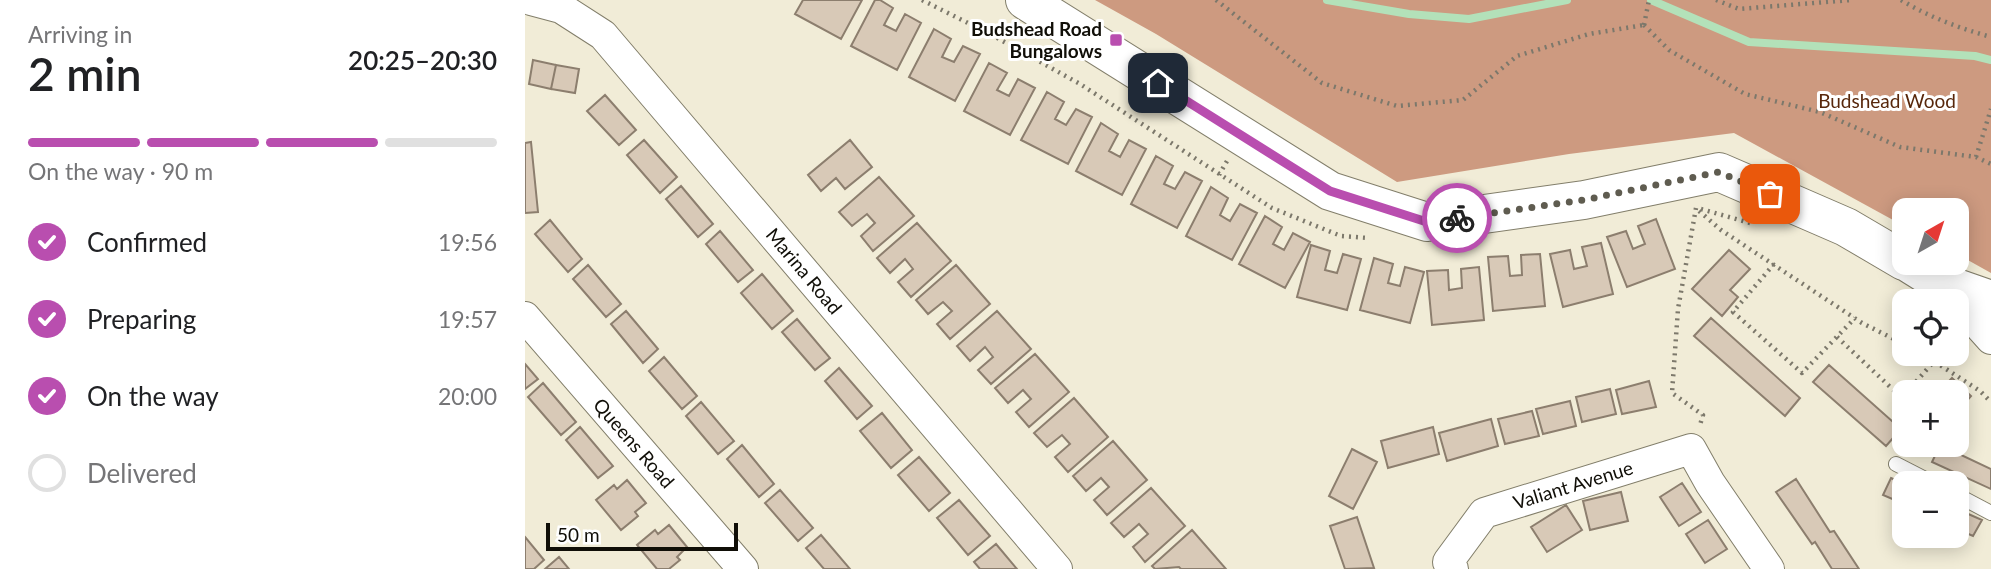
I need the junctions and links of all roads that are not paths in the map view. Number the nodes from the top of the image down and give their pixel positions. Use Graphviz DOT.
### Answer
graph roads {
  1 [pos="531,0"];
  2 [pos="1025,0"];
  3 [pos="1892,254"];
  4 [pos="1927,275"];
  5 [pos="1939,282"];
  6 [pos="1991,300"];
  7 [pos="525,317"];
  8 [pos="1991,340"];
  9 [pos="1896,464"];
  10 [pos="1910,471"];
  11 [pos="1969,501"];
  12 [pos="1991,513"];
  13 [pos="743,569"];
  14 [pos="1057,569"];
  15 [pos="1453,569"];
  16 [pos="1769,569"];
  1 -- 14 [label="street, Marina Road"];
  2 -- 3 [label="street"];
  4 -- 5 [label="street"];
  5 -- 6 [label="street"];
  5 -- 8 [label="street"];
  7 -- 13 [label="street, Queens Road"];
  9 -- 10 [label="lane"];
  11 -- 12 [label="lane"];
  15 -- 16 [label="street, Valiant Avenue"];
}
